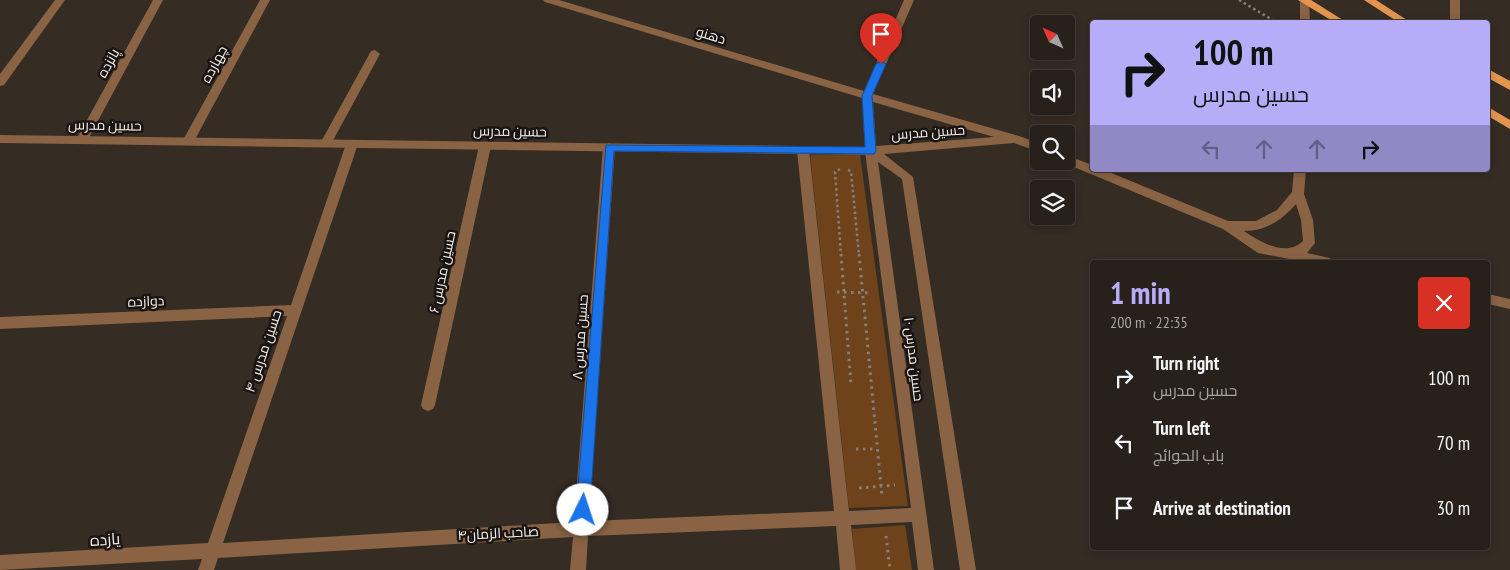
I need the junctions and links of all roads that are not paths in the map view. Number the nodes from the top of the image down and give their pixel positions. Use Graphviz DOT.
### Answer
graph roads {
  1 [pos="60,0"];
  2 [pos="158,0"];
  3 [pos="265,0"];
  4 [pos="548,0"];
  5 [pos="908,0"];
  6 [pos="1304,0"];
  7 [pos="1368,0"];
  8 [pos="1455,0"];
  9 [pos="1305,20"];
  10 [pos="1338,20"];
  11 [pos="1402,20"];
  12 [pos="1455,20"];
  13 [pos="374,54"];
  14 [pos="1490,74"];
  15 [pos="0,82"];
  16 [pos="1510,86"];
  17 [pos="867,96"];
  18 [pos="1490,112"];
  19 [pos="1510,125"];
  20 [pos="0,139"];
  21 [pos="82,140"];
  22 [pos="1019,140"];
  23 [pos="188,142"];
  24 [pos="326,144"];
  25 [pos="352,144"];
  26 [pos="1030,144"];
  27 [pos="485,146"];
  28 [pos="609,148"];
  29 [pos="803,150"];
  30 [pos="871,151"];
  31 [pos="1075,163"];
  32 [pos="1090,169"];
  33 [pos="1097,172"];
  34 [pos="1300,172"];
  35 [pos="1298,194"];
  36 [pos="1227,226"];
  37 [pos="1283,253"];
  38 [pos="1316,260"];
  39 [pos="1490,299"];
  40 [pos="1510,304"];
  41 [pos="294,310"];
  42 [pos="0,323"];
  43 [pos="428,405"];
  44 [pos="918,515"];
  45 [pos="843,517"];
  46 [pos="582,529"];
  47 [pos="212,550"];
  48 [pos="0,563"];
  49 [pos="206,570"];
  50 [pos="578,570"];
  51 [pos="848,570"];
  52 [pos="926,570"];
  53 [pos="968,570"];
  1 -- 15 [label="street"];
  2 -- 21 [label="street, پانزده"];
  3 -- 23 [label="street, چهارده"];
  4 -- 17 [label="street, دهنو"];
  5 -- 17 [label="street"];
  6 -- 9 [label="street"];
  6 -- 10 [label="main road"];
  7 -- 11 [label="main road"];
  8 -- 12 [label="street"];
  13 -- 24 [label="street"];
  14 -- 16 [label="main road"];
  17 -- 22 [label="street, حسین مدرس"];
  17 -- 30 [label="street, حسین مدرس ۱۰"];
  18 -- 19 [label="main road"];
  20 -- 21 [label="street, حسین مدرس"];
  21 -- 23 [label="street, حسین مدرس"];
  22 -- 26 [label="street, حسین مدرس"];
  22 -- 30 [label="street, حسین مدرس"];
  23 -- 24 [label="street, حسین مدرس"];
  24 -- 25 [label="street, حسین مدرس"];
  25 -- 27 [label="street, حسین مدرس"];
  25 -- 41 [label="street, حسین مدرس ۴"];
  27 -- 28 [label="street, حسین مدرس"];
  27 -- 43 [label="street, حسین مدرس ۶"];
  28 -- 29 [label="street, حسین مدرس"];
  28 -- 46 [label="street, حسین مدرس ۸"];
  29 -- 30 [label="street, حسین مدرس"];
  29 -- 45 [label="street"];
  30 -- 44 [label="street, حسین مدرس ۱۰"];
  30 -- 53 [label="street"];
  31 -- 32 [label="street"];
  33 -- 36 [label="street"];
  34 -- 35 [label="street"];
  35 -- 36 [label="street"];
  35 -- 37 [label="street"];
  36 -- 37 [label="street"];
  37 -- 38 [label="street"];
  39 -- 40 [label="street"];
  41 -- 42 [label="street, دوازده"];
  41 -- 47 [label="street, حسین مدرس ۴"];
  44 -- 45 [label="street, صاحب الزمان۴"];
  44 -- 52 [label="street, حسین مدرس ۱۰"];
  45 -- 46 [label="street, صاحب الزمان۴"];
  45 -- 51 [label="street"];
  46 -- 47 [label="street, صاحب الزمان۴"];
  46 -- 50 [label="street, حسین مدرس ۸"];
  47 -- 48 [label="street, یازده"];
  47 -- 49 [label="street, حسین مدرس ۴"];
}
